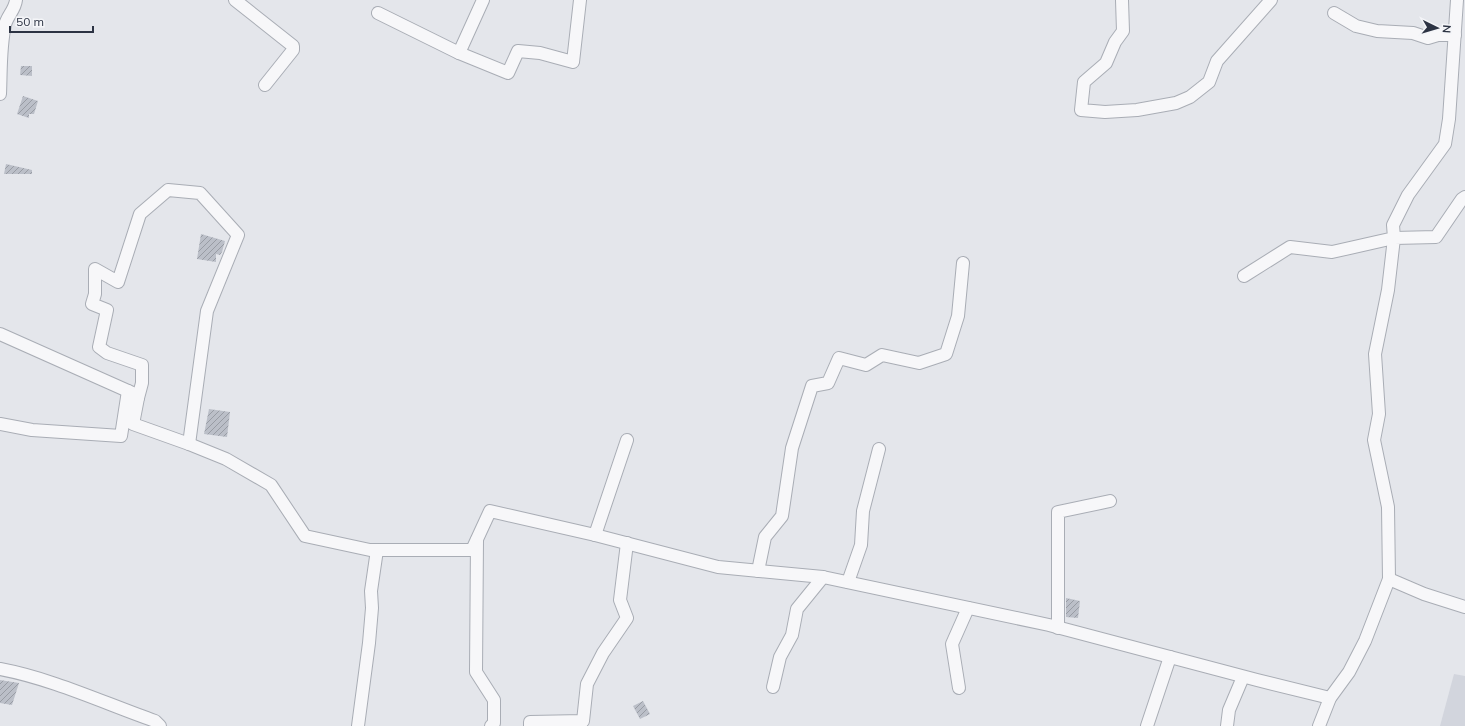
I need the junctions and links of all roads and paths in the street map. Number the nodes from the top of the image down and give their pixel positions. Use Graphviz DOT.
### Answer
graph roads {
  1 [pos="16,0"];
  2 [pos="235,0"];
  3 [pos="483,0"];
  4 [pos="580,0"];
  5 [pos="1122,0"];
  6 [pos="1271,0"];
  7 [pos="1458,0"];
  8 [pos="378,13"];
  9 [pos="1334,13"];
  10 [pos="1455,35"];
  11 [pos="458,53"];
  12 [pos="265,85"];
  13 [pos="0,94"];
  14 [pos="1465,197"];
  15 [pos="1394,238"];
  16 [pos="963,263"];
  17 [pos="1244,276"];
  18 [pos="0,334"];
  19 [pos="133,395"];
  20 [pos="0,424"];
  21 [pos="627,440"];
  22 [pos="189,444"];
  23 [pos="879,449"];
  24 [pos="1110,501"];
  25 [pos="596,535"];
  26 [pos="477,539"];
  27 [pos="627,543"];
  28 [pos="376,550"];
  29 [pos="758,570"];
  30 [pos="823,577"];
  31 [pos="1389,579"];
  32 [pos="848,582"];
  33 [pos="1465,607"];
  34 [pos="968,608"];
  35 [pos="1058,628"];
  36 [pos="1170,657"];
  37 [pos="0,669"];
  38 [pos="1243,677"];
  39 [pos="773,687"];
  40 [pos="959,688"];
  41 [pos="1330,698"];
  42 [pos="160,726"];
  43 [pos="358,726"];
  44 [pos="491,726"];
  45 [pos="530,726"];
  46 [pos="1147,726"];
  47 [pos="1227,726"];
  48 [pos="1319,726"];
  1 -- 13 [label="street"];
  2 -- 12 [label="street"];
  3 -- 11 [label="street"];
  4 -- 11 [label="street"];
  5 -- 6 [label="street"];
  7 -- 10 [label="street"];
  8 -- 11 [label="street"];
  9 -- 10 [label="street"];
  10 -- 15 [label="street"];
  14 -- 15 [label="street"];
  15 -- 17 [label="street"];
  15 -- 31 [label="street"];
  16 -- 29 [label="street"];
  18 -- 19 [label="street"];
  19 -- 20 [label="street"];
  19 -- 22 [label="street"];
  19 -- 22 [label="street"];
  21 -- 25 [label="street"];
  22 -- 28 [label="street"];
  23 -- 32 [label="street"];
  24 -- 35 [label="street"];
  25 -- 26 [label="street"];
  25 -- 27 [label="street"];
  26 -- 28 [label="street"];
  26 -- 44 [label="street"];
  27 -- 29 [label="street"];
  27 -- 45 [label="street"];
  28 -- 43 [label="street"];
  29 -- 30 [label="street"];
  30 -- 32 [label="street"];
  30 -- 39 [label="street"];
  31 -- 33 [label="street"];
  31 -- 41 [label="street"];
  32 -- 34 [label="street"];
  34 -- 35 [label="street"];
  34 -- 40 [label="street"];
  35 -- 36 [label="street"];
  36 -- 38 [label="street"];
  36 -- 46 [label="street"];
  37 -- 42 [label="street"];
  38 -- 41 [label="street"];
  38 -- 47 [label="street"];
  41 -- 48 [label="street"];
}
